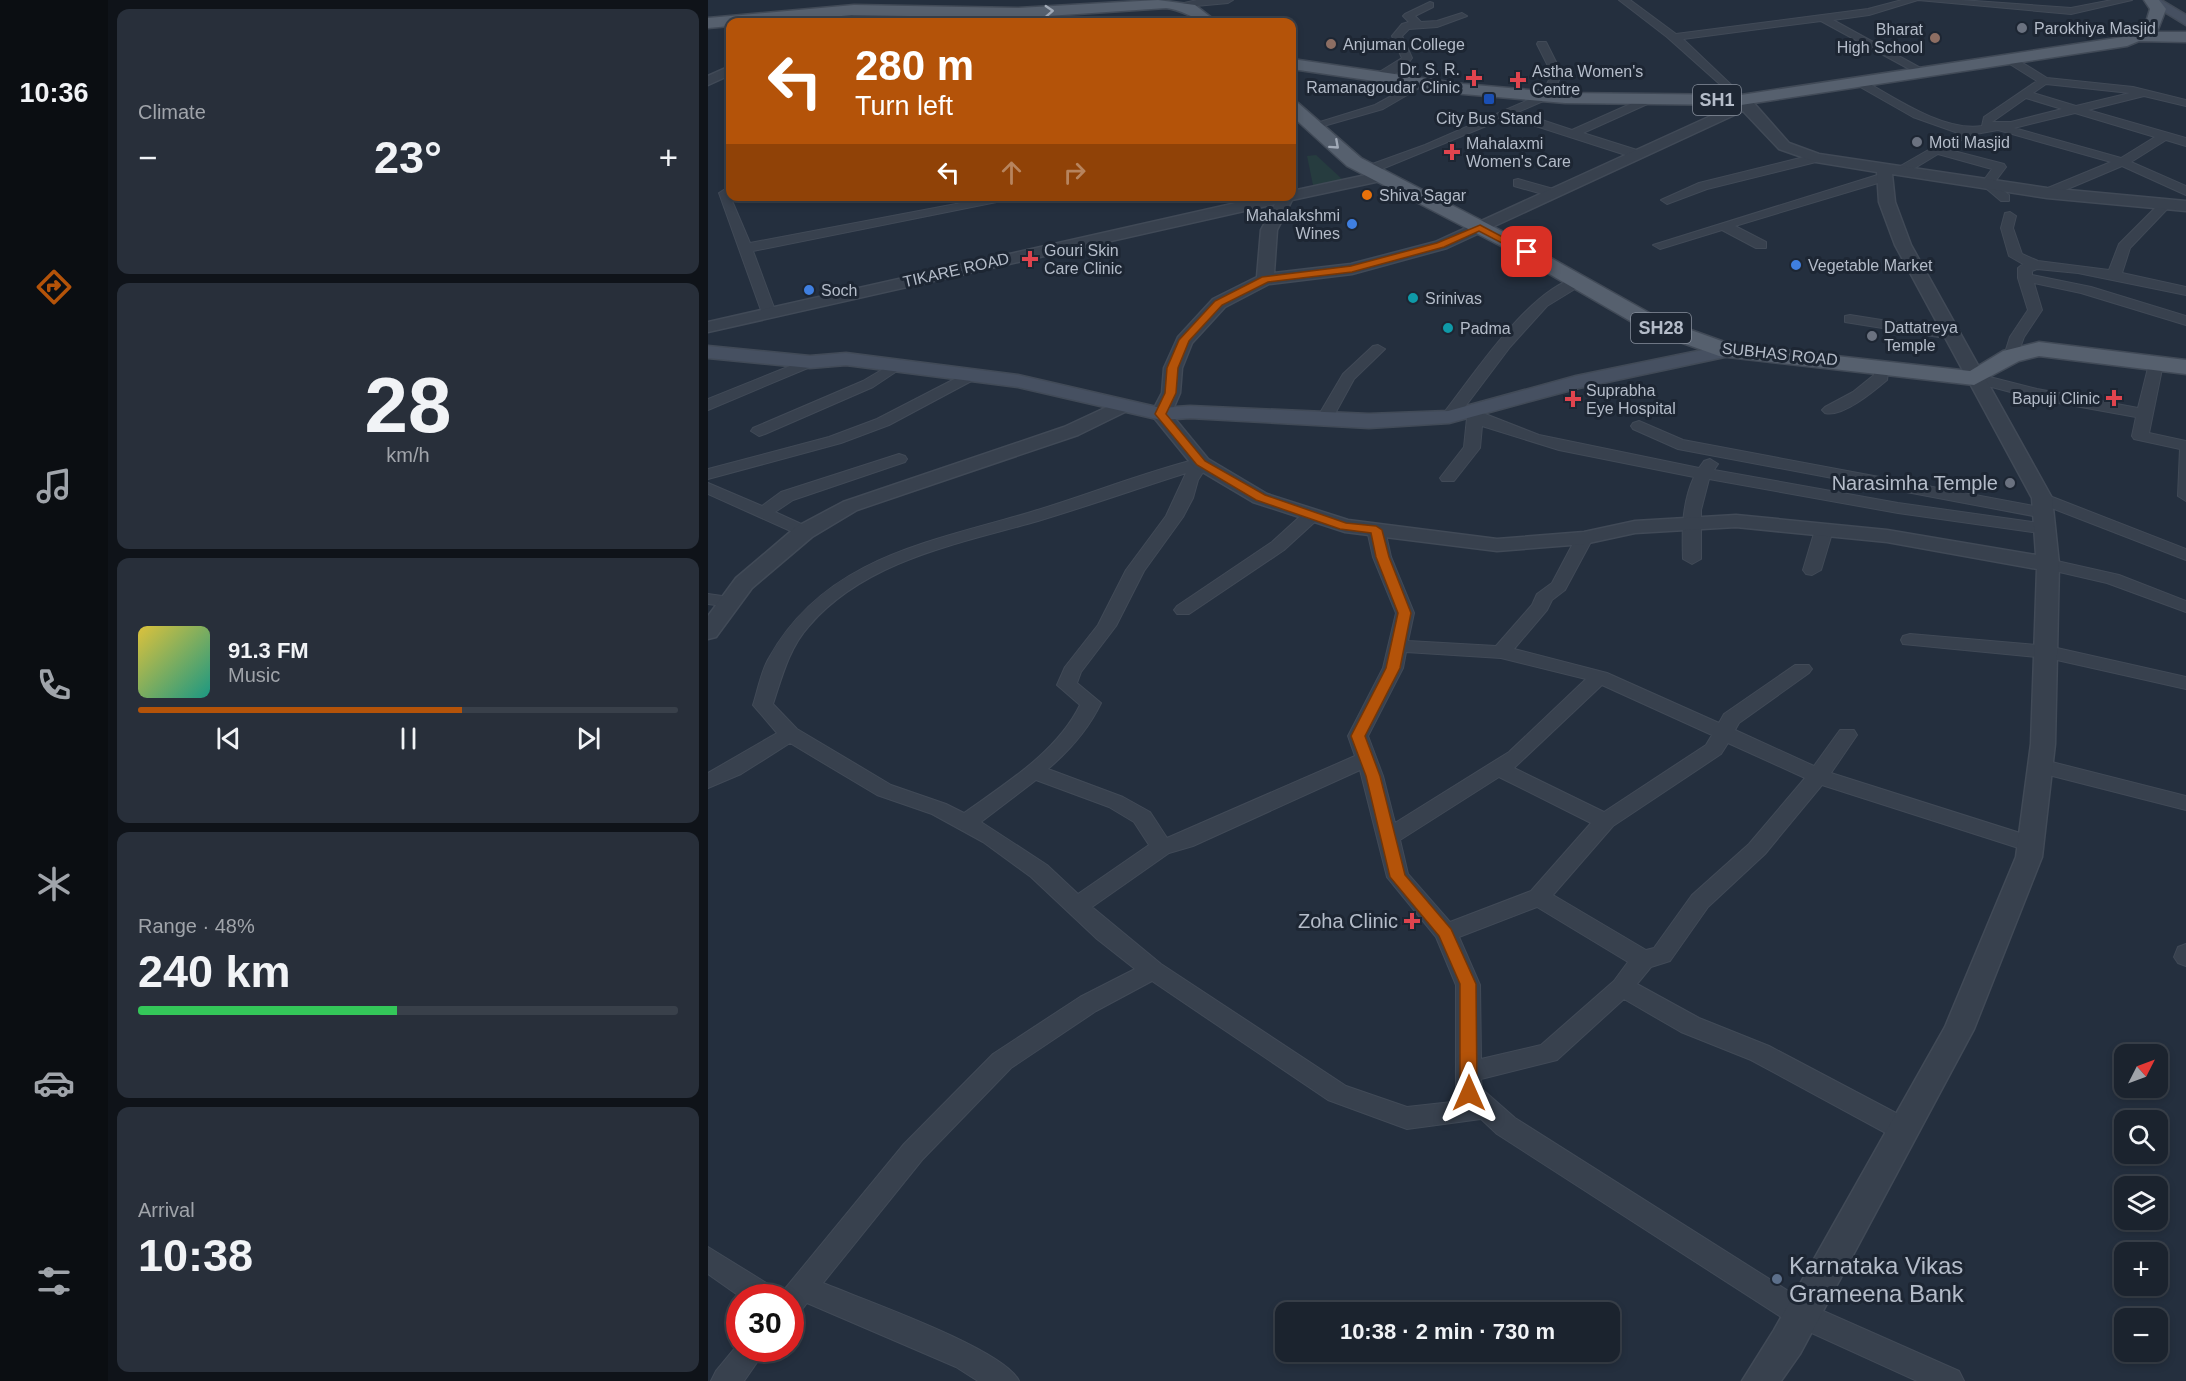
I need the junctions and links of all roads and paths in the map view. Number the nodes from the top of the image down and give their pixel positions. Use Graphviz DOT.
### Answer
graph roads {
  1 [pos="815,0"];
  2 [pos="873,0"];
  3 [pos="1227,0"];
  4 [pos="1624,0"];
  5 [pos="1913,0"];
  6 [pos="1922,0"];
  7 [pos="2127,0"];
  8 [pos="2151,0"];
  9 [pos="772,2"];
  10 [pos="1184,2"];
  11 [pos="1972,2"];
  12 [pos="1430,5"];
  13 [pos="853,10"];
  14 [pos="1462,16"];
  15 [pos="764,18"];
  16 [pos="833,18"];
  17 [pos="920,18"];
  18 [pos="1014,18"];
  19 [pos="1205,18"];
  20 [pos="1823,18"];
  21 [pos="726,21"];
  22 [pos="2186,21"];
  23 [pos="1416,22"];
  24 [pos="708,23"];
  25 [pos="726,32"];
  26 [pos="708,34"];
  27 [pos="2140,36"];
  28 [pos="1676,37"];
  29 [pos="2186,37"];
  30 [pos="1542,44"];
  31 [pos="2009,59"];
  32 [pos="1296,65"];
  33 [pos="726,72"];
  34 [pos="1922,73"];
  35 [pos="1377,78"];
  36 [pos="708,81"];
  37 [pos="2044,81"];
  38 [pos="1859,82"];
  39 [pos="1421,84"];
  40 [pos="2143,93"];
  41 [pos="2023,94"];
  42 [pos="1546,96"];
  43 [pos="1650,99"];
  44 [pos="1744,102"];
  45 [pos="2186,103"];
  46 [pos="2077,109"];
  47 [pos="1508,113"];
  48 [pos="1296,115"];
  49 [pos="1313,126"];
  50 [pos="1997,127"];
  51 [pos="1967,132"];
  52 [pos="1572,134"];
  53 [pos="2165,136"];
  54 [pos="2186,142"];
  55 [pos="1939,151"];
  56 [pos="1636,154"];
  57 [pos="1816,158"];
  58 [pos="2124,161"];
  59 [pos="1890,172"];
  60 [pos="1374,174"];
  61 [pos="1518,183"];
  62 [pos="1987,184"];
  63 [pos="2186,191"];
  64 [pos="1553,193"];
  65 [pos="2047,193"];
  66 [pos="1296,195"];
  67 [pos="2005,198"];
  68 [pos="1667,200"];
  69 [pos="728,201"];
  70 [pos="995,201"];
  71 [pos="1268,201"];
  72 [pos="1285,201"];
  73 [pos="2166,204"];
  74 [pos="2186,206"];
  75 [pos="2010,216"];
  76 [pos="1724,226"];
  77 [pos="1480,227"];
  78 [pos="1660,245"];
  79 [pos="1761,245"];
  80 [pos="745,248"];
  81 [pos="2033,264"];
  82 [pos="2114,277"];
  83 [pos="2025,278"];
  84 [pos="1266,279"];
  85 [pos="1578,281"];
  86 [pos="2186,291"];
  87 [pos="768,313"];
  88 [pos="1850,319"];
  89 [pos="2186,321"];
  90 [pos="708,327"];
  91 [pos="1951,335"];
  92 [pos="1378,349"];
  93 [pos="1726,351"];
  94 [pos="708,352"];
  95 [pos="2011,356"];
  96 [pos="810,362"];
  97 [pos="2156,364"];
  98 [pos="1882,365"];
  99 [pos="895,366"];
  100 [pos="2186,367"];
  101 [pos="972,375"];
  102 [pos="1974,378"];
  103 [pos="708,405"];
  104 [pos="1122,406"];
  105 [pos="1830,410"];
  106 [pos="1161,414"];
  107 [pos="1473,414"];
  108 [pos="2145,414"];
  109 [pos="1449,417"];
  110 [pos="1325,418"];
  111 [pos="1639,426"];
  112 [pos="759,431"];
  113 [pos="2186,446"];
  114 [pos="2186,452"];
  115 [pos="1720,453"];
  116 [pos="899,459"];
  117 [pos="1201,463"];
  118 [pos="1702,473"];
  119 [pos="708,474"];
  120 [pos="1448,478"];
  121 [pos="708,488"];
  122 [pos="2186,496"];
  123 [pos="764,513"];
  124 [pos="2044,513"];
  125 [pos="1312,515"];
  126 [pos="1690,524"];
  127 [pos="1376,530"];
  128 [pos="1824,530"];
  129 [pos="804,532"];
  130 [pos="1584,538"];
  131 [pos="2186,555"];
  132 [pos="1692,559"];
  133 [pos="2048,564"];
  134 [pos="1812,570"];
  135 [pos="708,599"];
  136 [pos="730,602"];
  137 [pos="2186,607"];
  138 [pos="1183,610"];
  139 [pos="708,632"];
  140 [pos="1910,640"];
  141 [pos="1398,645"];
  142 [pos="1501,652"];
  143 [pos="2048,652"];
  144 [pos="1802,669"];
  145 [pos="1600,677"];
  146 [pos="2186,682"];
  147 [pos="1721,732"];
  148 [pos="789,734"];
  149 [pos="1847,735"];
  150 [pos="1366,759"];
  151 [pos="2040,766"];
  152 [pos="1497,768"];
  153 [pos="1032,771"];
  154 [pos="1818,776"];
  155 [pos="708,782"];
  156 [pos="2186,803"];
  157 [pos="1605,821"];
  158 [pos="965,823"];
  159 [pos="1388,837"];
  160 [pos="2031,844"];
  161 [pos="1162,847"];
  162 [pos="1539,897"];
  163 [pos="1077,906"];
  164 [pos="1446,933"];
  165 [pos="1643,960"];
  166 [pos="1153,970"];
  167 [pos="1622,987"];
  168 [pos="1469,1072"];
  169 [pos="1486,1108"];
  170 [pos="1904,1130"];
  171 [pos="708,1258"];
  172 [pos="746,1284"];
  173 [pos="804,1287"];
  174 [pos="804,1299"];
  175 [pos="1802,1315"];
  176 [pos="742,1362"];
  177 [pos="726,1381"];
  178 [pos="1004,1381"];
  179 [pos="1760,1381"];
  180 [pos="1949,1381"];
  1 -- 13 [label="main road"];
  2 -- 13 [label="main road"];
  3 -- 10 [label="street"];
  4 -- 28 [label="street"];
  5 -- 20 [label="street"];
  6 -- 11 [label="street"];
  7 -- 11 [label="street"];
  8 -- 22 [label="main road"];
  8 -- 27 [label="main road"];
  9 -- 13 [label="main road"];
  18 -- 10 [label="main road, one-way"];
  10 -- 19 [label="main road"];
  12 -- 23 [label="street"];
  13 -- 15 [label="main road"];
  13 -- 16 [label="main road"];
  13 -- 17 [label="main road"];
  13 -- 18 [label="main road"];
  14 -- 23 [label="street"];
  20 -- 28 [label="street"];
  20 -- 34 [label="street"];
  21 -- 24 [label="main road"];
  23 -- 35 [label="street"];
  25 -- 26 [label="main road"];
  27 -- 29 [label="main road"];
  27 -- 31 [label="main road, SH1"];
  28 -- 44 [label="street"];
  30 -- 42 [label="street"];
  31 -- 34 [label="main road, SH1"];
  31 -- 37 [label="street"];
  32 -- 35 [label="main road, SH1"];
  33 -- 36 [label="street"];
  34 -- 38 [label="main road, SH1"];
  35 -- 39 [label="main road, SH1"];
  37 -- 40 [label="street"];
  37 -- 41 [label="street"];
  38 -- 44 [label="main road, SH1"];
  38 -- 51 [label="street"];
  39 -- 42 [label="main road, SH1"];
  39 -- 49 [label="street"];
  40 -- 45 [label="street"];
  40 -- 46 [label="street"];
  41 -- 46 [label="street"];
  41 -- 50 [label="street"];
  42 -- 43 [label="main road, SH1"];
  42 -- 47 [label="street"];
  43 -- 44 [label="main road, SH1"];
  43 -- 52 [label="street"];
  44 -- 56 [label="street"];
  44 -- 57 [label="street"];
  46 -- 50 [label="street"];
  46 -- 53 [label="street"];
  47 -- 52 [label="street"];
  47 -- 60 [label="street"];
  48 -- 49 [label="main road, SUBHAS ROAD / SH28"];
  49 -- 60 [label="main road, SUBHAS ROAD / SH28, one-way"];
  50 -- 51 [label="street"];
  50 -- 58 [label="street"];
  51 -- 55 [label="street"];
  52 -- 56 [label="street"];
  53 -- 54 [label="street"];
  53 -- 58 [label="street"];
  55 -- 59 [label="street"];
  55 -- 62 [label="street"];
  56 -- 64 [label="street"];
  57 -- 59 [label="street"];
  57 -- 68 [label="street"];
  58 -- 63 [label="street"];
  58 -- 65 [label="street"];
  59 -- 62 [label="street"];
  59 -- 76 [label="street"];
  59 -- 91 [label="street"];
  60 -- 66 [label="street, TIKARE ROAD"];
  60 -- 77 [label="main road, SUBHAS ROAD / SH28"];
  61 -- 64 [label="street"];
  62 -- 65 [label="street"];
  62 -- 67 [label="street"];
  64 -- 77 [label="street"];
  65 -- 73 [label="street"];
  69 -- 80 [label="street"];
  70 -- 80 [label="street"];
  71 -- 87 [label="street, TIKARE ROAD"];
  72 -- 84 [label="street"];
  73 -- 74 [label="street"];
  73 -- 82 [label="street"];
  75 -- 81 [label="street"];
  76 -- 78 [label="street"];
  76 -- 79 [label="street"];
  77 -- 84 [label="street"];
  77 -- 85 [label="main road, SUBHAS ROAD / SH28"];
  80 -- 87 [label="street"];
  81 -- 82 [label="street"];
  81 -- 83 [label="street"];
  82 -- 86 [label="street"];
  83 -- 89 [label="street"];
  83 -- 95 [label="street"];
  84 -- 106 [label="street"];
  85 -- 93 [label="main road, SUBHAS ROAD / SH28"];
  85 -- 109 [label="street"];
  87 -- 90 [label="street, TIKARE ROAD"];
  88 -- 91 [label="street"];
  91 -- 102 [label="street"];
  92 -- 110 [label="street"];
  93 -- 98 [label="main road, SUBHAS ROAD / SH28"];
  93 -- 107 [label="main road"];
  94 -- 96 [label="main road"];
  95 -- 97 [label="main road"];
  95 -- 102 [label="main road"];
  96 -- 99 [label="main road"];
  96 -- 103 [label="street"];
  97 -- 100 [label="main road"];
  97 -- 108 [label="street"];
  98 -- 102 [label="main road, SUBHAS ROAD / SH28"];
  98 -- 105 [label="street"];
  99 -- 101 [label="main road"];
  99 -- 112 [label="street"];
  101 -- 104 [label="main road"];
  101 -- 119 [label="street"];
  102 -- 108 [label="street"];
  102 -- 124 [label="street"];
  104 -- 106 [label="main road"];
  104 -- 129 [label="street"];
  106 -- 110 [label="main road"];
  106 -- 117 [label="street"];
  107 -- 109 [label="main road"];
  107 -- 118 [label="street"];
  107 -- 120 [label="street"];
  108 -- 113 [label="street"];
  109 -- 110 [label="main road"];
  111 -- 115 [label="street"];
  114 -- 122 [label="street"];
  115 -- 118 [label="street"];
  115 -- 124 [label="street"];
  116 -- 123 [label="street"];
  117 -- 125 [label="street"];
  117 -- 148 [label="street"];
  117 -- 153 [label="street"];
  118 -- 124 [label="street"];
  118 -- 126 [label="street"];
  121 -- 123 [label="street"];
  123 -- 129 [label="street"];
  124 -- 131 [label="street"];
  124 -- 133 [label="street"];
  125 -- 127 [label="street"];
  125 -- 138 [label="street"];
  126 -- 128 [label="street"];
  126 -- 130 [label="street"];
  126 -- 132 [label="street"];
  127 -- 130 [label="street"];
  127 -- 141 [label="street"];
  128 -- 133 [label="street"];
  128 -- 134 [label="street"];
  129 -- 136 [label="street"];
  130 -- 142 [label="street"];
  133 -- 137 [label="street"];
  133 -- 143 [label="street"];
  135 -- 136 [label="street"];
  136 -- 139 [label="street"];
  140 -- 143 [label="street"];
  141 -- 142 [label="street"];
  141 -- 150 [label="street"];
  142 -- 145 [label="street"];
  143 -- 146 [label="street"];
  143 -- 151 [label="street"];
  144 -- 147 [label="street"];
  145 -- 147 [label="street"];
  145 -- 152 [label="street"];
  147 -- 154 [label="street"];
  147 -- 157 [label="street"];
  148 -- 155 [label="street"];
  148 -- 158 [label="street"];
  149 -- 154 [label="street"];
  150 -- 159 [label="street"];
  150 -- 161 [label="street"];
  151 -- 156 [label="street"];
  151 -- 160 [label="street"];
  152 -- 157 [label="street"];
  152 -- 159 [label="street"];
  153 -- 158 [label="street"];
  153 -- 161 [label="street"];
  154 -- 160 [label="street"];
  154 -- 165 [label="street"];
  157 -- 162 [label="street"];
  158 -- 163 [label="street"];
  159 -- 164 [label="street"];
  160 -- 170 [label="street"];
  161 -- 163 [label="street"];
  162 -- 164 [label="street"];
  162 -- 165 [label="street"];
  163 -- 166 [label="street"];
  164 -- 168 [label="street"];
  165 -- 167 [label="street"];
  166 -- 169 [label="street"];
  166 -- 173 [label="street"];
  167 -- 168 [label="street"];
  167 -- 170 [label="street"];
  168 -- 169 [label="street"];
  169 -- 175 [label="street"];
  170 -- 175 [label="street"];
  171 -- 172 [label="street"];
  174 -- 178 [label="street"];
  175 -- 179 [label="street"];
  175 -- 180 [label="street"];
  176 -- 177 [label="street"];
}
